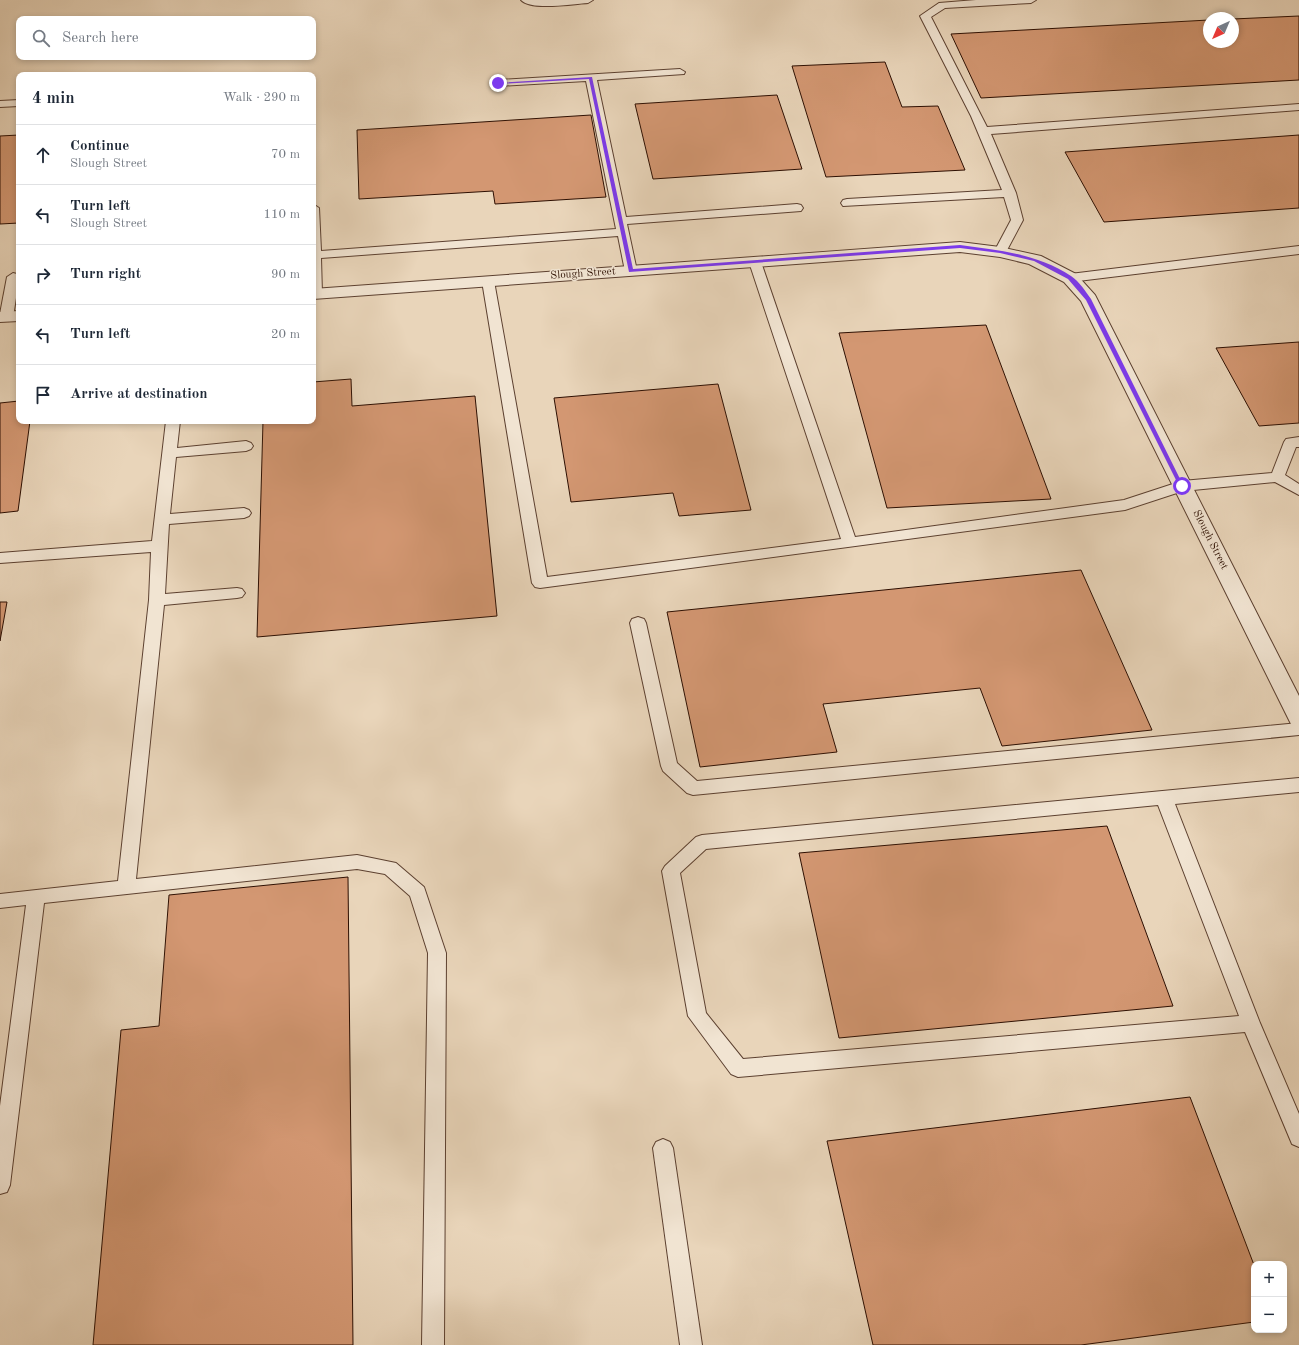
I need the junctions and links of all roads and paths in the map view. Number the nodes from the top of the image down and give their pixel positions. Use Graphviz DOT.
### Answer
graph roads {
  1 [pos="526,0"];
  2 [pos="588,0"];
  3 [pos="1031,0"];
  4 [pos="680,72"];
  5 [pos="591,78"];
  6 [pos="498,83"];
  7 [pos="16,103"];
  8 [pos="0,104"];
  9 [pos="1299,108"];
  10 [pos="983,131"];
  11 [pos="1010,193"];
  12 [pos="847,203"];
  13 [pos="797,208"];
  14 [pos="622,226"];
  15 [pos="1299,250"];
  16 [pos="1000,252"];
  17 [pos="316,255"];
  18 [pos="755,262"];
  19 [pos="631,271"];
  20 [pos="0,275"];
  21 [pos="16,277"];
  22 [pos="1070,278"];
  23 [pos="488,281"];
  24 [pos="316,294"];
  25 [pos="8,317"];
  26 [pos="173,424"];
  27 [pos="1299,442"];
  28 [pos="246,446"];
  29 [pos="170,453"];
  30 [pos="1277,477"];
  31 [pos="1182,486"];
  32 [pos="1299,490"];
  33 [pos="244,513"];
  34 [pos="162,520"];
  35 [pos="850,543"];
  36 [pos="159,546"];
  37 [pos="0,558"];
  38 [pos="237,593"];
  39 [pos="157,600"];
  40 [pos="638,623"];
  41 [pos="1299,718"];
  42 [pos="1299,729"];
  43 [pos="1299,785"];
  44 [pos="1164,798"];
  45 [pos="126,887"];
  46 [pos="36,897"];
  47 [pos="0,901"];
  48 [pos="1251,1023"];
  49 [pos="1299,1138"];
  50 [pos="663,1148"];
  51 [pos="0,1185"];
  52 [pos="433,1345"];
  53 [pos="691,1345"];
  1 -- 2 [label="lane"];
  3 -- 10 [label="lane"];
  4 -- 5 [label="lane"];
  5 -- 6 [label="lane"];
  5 -- 14 [label="lane"];
  7 -- 8 [label="lane"];
  9 -- 10 [label="lane"];
  10 -- 11 [label="lane"];
  11 -- 12 [label="lane"];
  11 -- 16 [label="lane"];
  13 -- 14 [label="lane"];
  14 -- 17 [label="lane"];
  14 -- 19 [label="lane"];
  15 -- 22 [label="lane"];
  16 -- 18 [label="street, Slough Street"];
  16 -- 22 [label="street, Slough Street"];
  18 -- 19 [label="street, Slough Street"];
  18 -- 35 [label="lane"];
  19 -- 23 [label="street, Slough Street"];
  20 -- 21 [label="lane"];
  21 -- 25 [label="lane"];
  22 -- 31 [label="street, Slough Street"];
  23 -- 24 [label="street, Slough Street"];
  23 -- 35 [label="lane"];
  26 -- 29 [label="lane"];
  27 -- 30 [label="lane"];
  28 -- 29 [label="lane"];
  29 -- 34 [label="lane"];
  30 -- 31 [label="lane"];
  30 -- 32 [label="lane"];
  31 -- 35 [label="lane"];
  31 -- 41 [label="street, Slough Street"];
  33 -- 34 [label="lane"];
  34 -- 36 [label="lane"];
  36 -- 37 [label="lane"];
  36 -- 39 [label="lane"];
  38 -- 39 [label="lane"];
  39 -- 45 [label="lane"];
  40 -- 42 [label="lane"];
  43 -- 44 [label="lane"];
  44 -- 48 [label="lane"];
  44 -- 48 [label="lane"];
  45 -- 46 [label="lane"];
  45 -- 52 [label="lane"];
  46 -- 47 [label="lane"];
  46 -- 51 [label="lane"];
  48 -- 49 [label="lane"];
  50 -- 53 [label="lane"];
}
